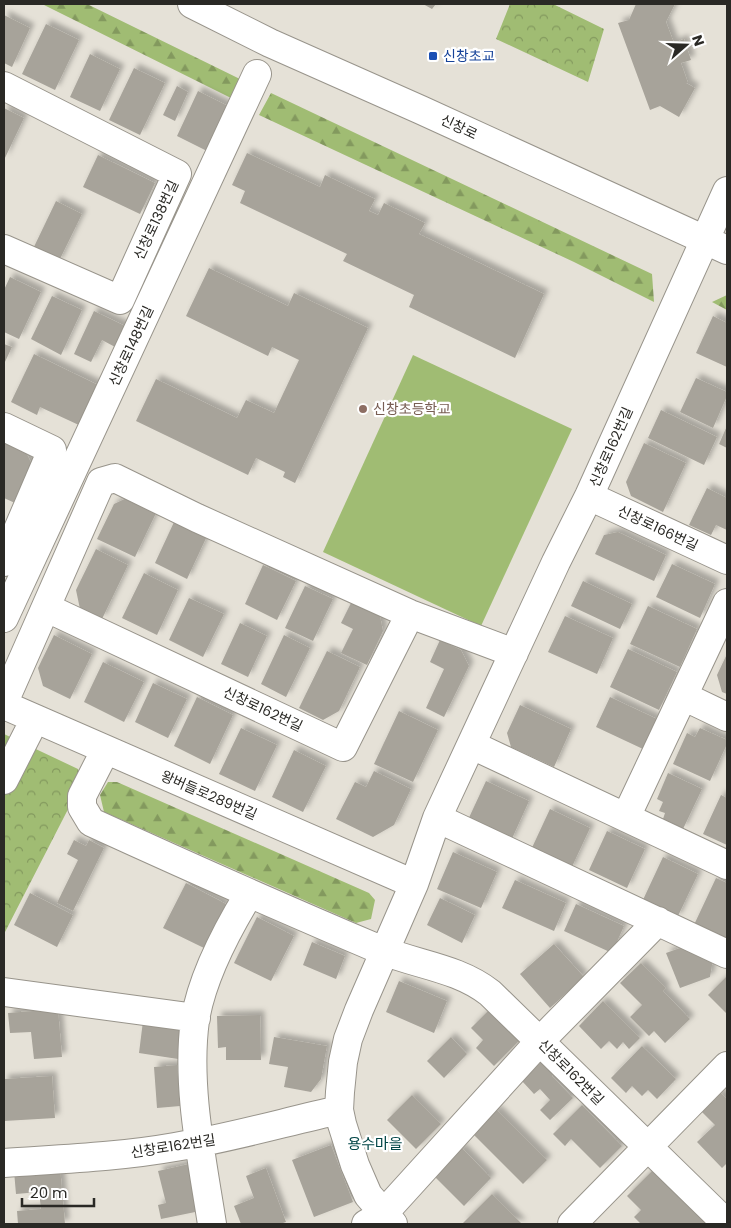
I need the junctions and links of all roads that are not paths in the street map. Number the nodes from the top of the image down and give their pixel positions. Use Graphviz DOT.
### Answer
graph roads {
  1 [pos="192,4"];
  2 [pos="257,74"];
  3 [pos="4,86"];
  4 [pos="727,191"];
  5 [pos="716,245"];
  6 [pos="4,249"];
  7 [pos="4,427"];
  8 [pos="589,496"];
  9 [pos="727,560"];
  10 [pos="4,562"];
  11 [pos="727,603"];
  12 [pos="46,608"];
  13 [pos="410,614"];
  14 [pos="4,618"];
  15 [pos="514,653"];
  16 [pos="683,696"];
  17 [pos="4,704"];
  18 [pos="727,717"];
  19 [pos="35,720"];
  20 [pos="472,745"];
  21 [pos="105,750"];
  22 [pos="4,780"];
  23 [pos="626,817"];
  24 [pos="437,818"];
  25 [pos="727,865"];
  26 [pos="414,884"];
  27 [pos="249,894"];
  28 [pos="658,921"];
  29 [pos="384,951"];
  30 [pos="727,954"];
  31 [pos="4,992"];
  32 [pos="196,1018"];
  33 [pos="540,1041"];
  34 [pos="727,1066"];
  35 [pos="339,1110"];
  36 [pos="199,1143"];
  37 [pos="648,1148"];
  38 [pos="4,1163"];
  39 [pos="381,1221"];
  40 [pos="212,1224"];
  41 [pos="572,1224"];
  42 [pos="727,1224"];
  1 -- 5 [label="street, 신창로"];
  2 -- 14 [label="street, 신창로148번길"];
  3 -- 6 [label="street, 신창로138번길"];
  4 -- 5 [label="street, 신창로162번길"];
  5 -- 8 [label="street, 신창로162번길"];
  7 -- 10 [label="street"];
  8 -- 9 [label="street, 신창로166번길"];
  8 -- 15 [label="street, 신창로162번길"];
  11 -- 16 [label="street"];
  12 -- 13 [label="street, 신창로162번길"];
  12 -- 13 [label="street"];
  12 -- 17 [label="street"];
  13 -- 15 [label="street"];
  15 -- 20 [label="street, 신창로162번길"];
  16 -- 18 [label="street"];
  16 -- 23 [label="street"];
  17 -- 19 [label="street, 왕버들로289번길"];
  19 -- 21 [label="street, 왕버들로289번길"];
  19 -- 22 [label="street"];
  20 -- 23 [label="street"];
  20 -- 24 [label="street, 신창로162번길"];
  21 -- 26 [label="street, 왕버들로289번길"];
  21 -- 27 [label="street, 신창로162번길"];
  23 -- 25 [label="street"];
  24 -- 26 [label="street, 신창로162번길"];
  24 -- 28 [label="street"];
  26 -- 29 [label="street, 신창로162번길"];
  27 -- 29 [label="street, 신창로162번길"];
  27 -- 32 [label="street"];
  28 -- 30 [label="street"];
  28 -- 33 [label="street"];
  29 -- 33 [label="street, 신창로162번길"];
  29 -- 35 [label="street, 신창로162번길"];
  31 -- 32 [label="street"];
  32 -- 36 [label="street"];
  33 -- 37 [label="street, 신창로162번길"];
  33 -- 39 [label="street"];
  34 -- 37 [label="street"];
  35 -- 36 [label="street, 신창로162번길"];
  35 -- 39 [label="street, 신창로162번길"];
  36 -- 38 [label="street, 신창로162번길"];
  36 -- 40 [label="street"];
  37 -- 41 [label="street"];
  37 -- 42 [label="street, 신창로162번길"];
}
